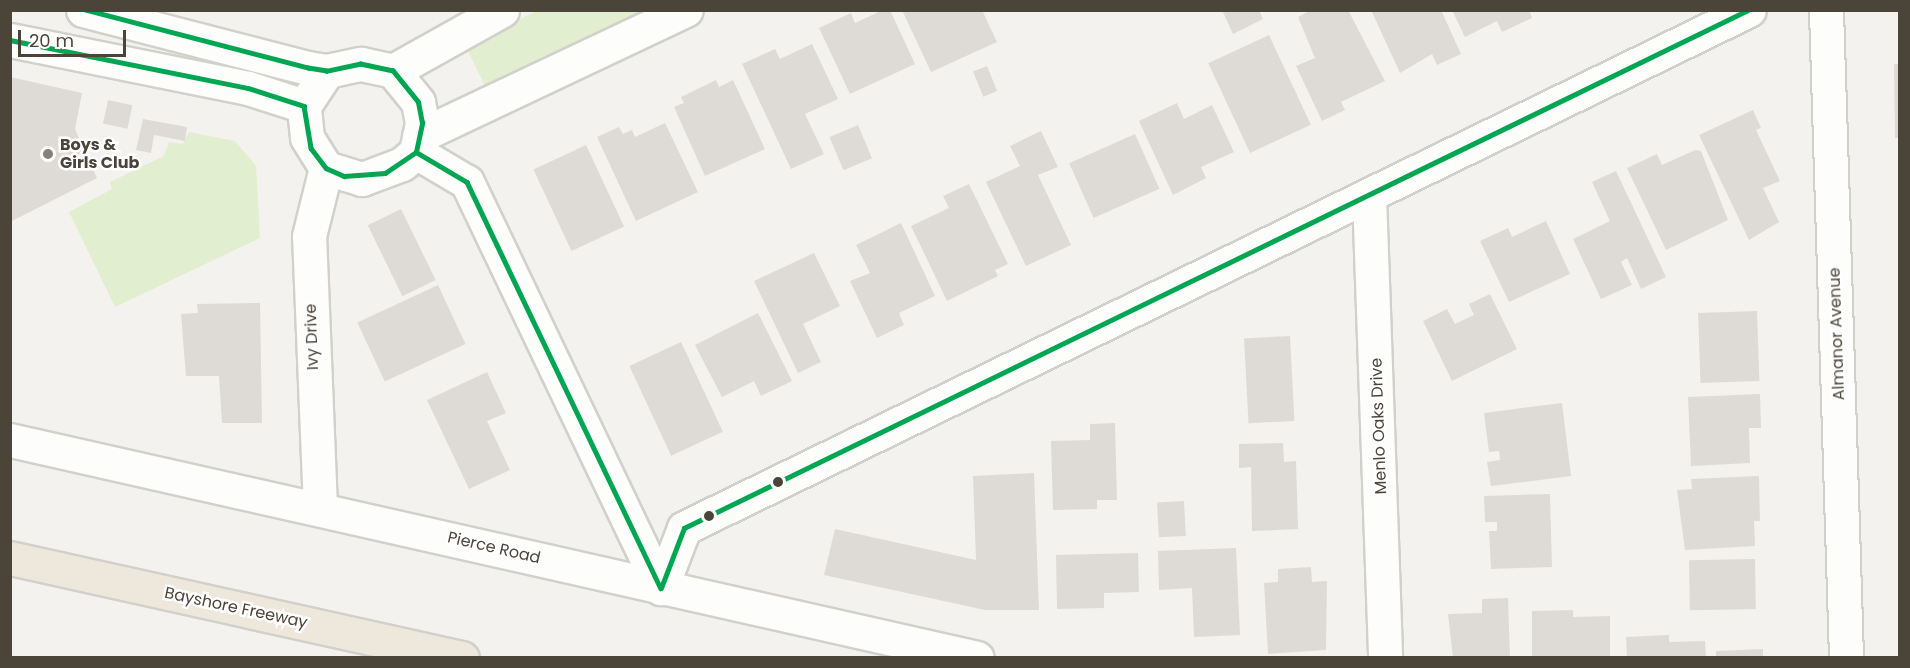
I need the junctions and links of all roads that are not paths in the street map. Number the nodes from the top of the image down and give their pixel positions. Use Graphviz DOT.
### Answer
graph roads {
  1 [pos="83,10"];
  2 [pos="502,10"];
  3 [pos="686,10"];
  4 [pos="1749,10"];
  5 [pos="1826,10"];
  6 [pos="10,40"];
  7 [pos="327,71"];
  8 [pos="393,71"];
  9 [pos="304,106"];
  10 [pos="417,144"];
  11 [pos="326,168"];
  12 [pos="1369,195"];
  13 [pos="10,440"];
  14 [pos="320,508"];
  15 [pos="10,558"];
  16 [pos="661,588"];
  17 [pos="462,657"];
  18 [pos="977,657"];
  19 [pos="1385,657"];
  20 [pos="1846,657"];
  1 -- 7 [label="street"];
  2 -- 8 [label="street"];
  3 -- 10 [label="street"];
  4 -- 12 [label="street"];
  5 -- 20 [label="street, Almanor Avenue"];
  6 -- 9 [label="street"];
  7 -- 8 [label="street"];
  7 -- 9 [label="street"];
  8 -- 10 [label="street"];
  9 -- 11 [label="street"];
  10 -- 11 [label="street"];
  10 -- 16 [label="street"];
  11 -- 14 [label="street, Ivy Drive"];
  12 -- 16 [label="street"];
  12 -- 19 [label="street, Menlo Oaks Drive"];
  13 -- 14 [label="street, Pierce Road"];
  14 -- 16 [label="street, Pierce Road"];
  15 -- 17 [label="highway, Bayshore Freeway"];
  16 -- 18 [label="street, Pierce Road"];
}
